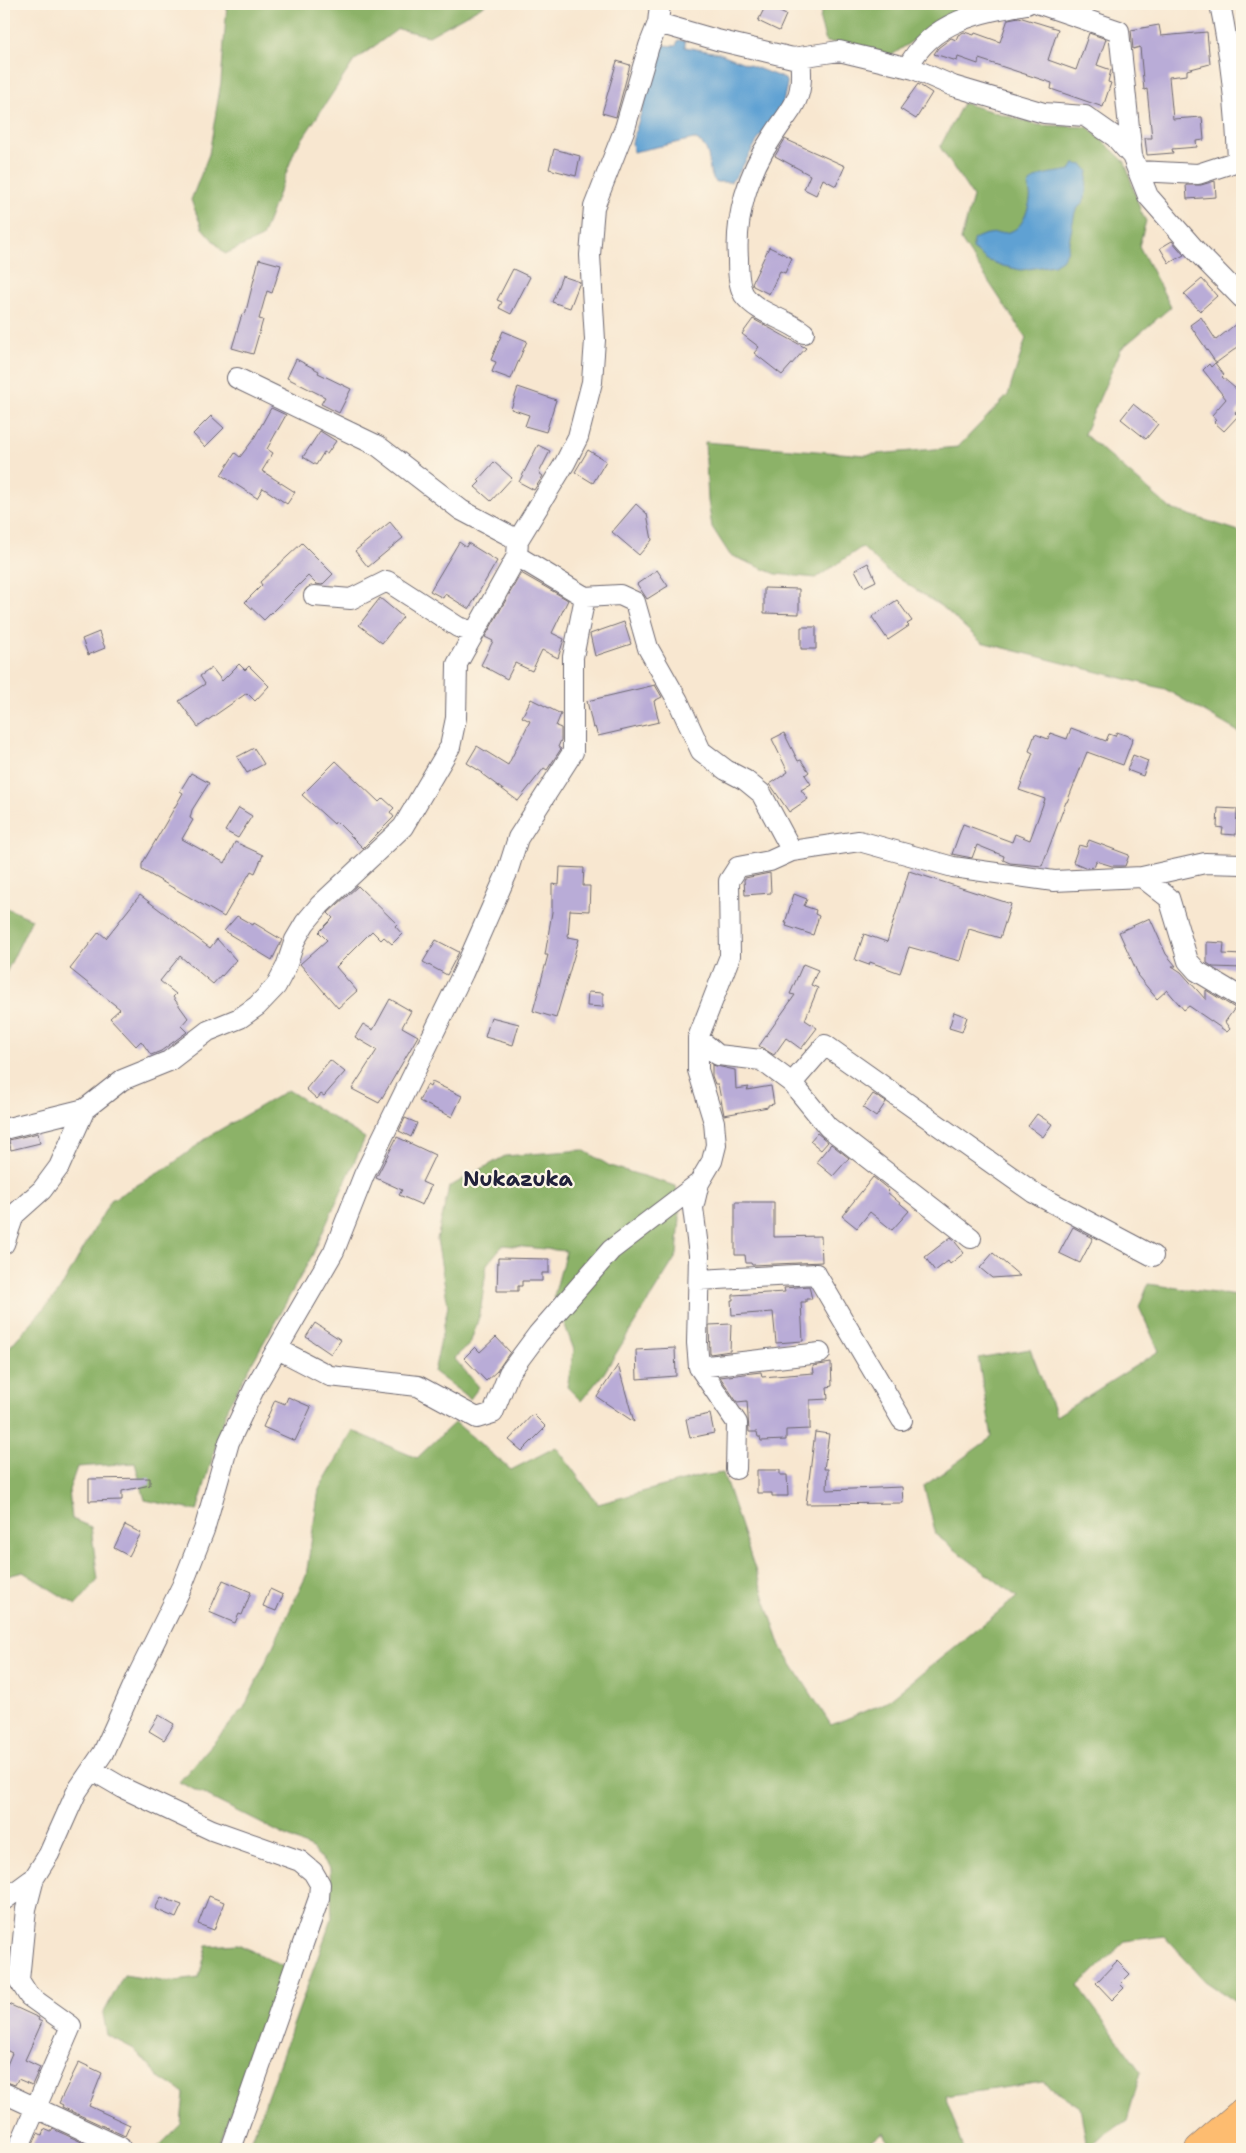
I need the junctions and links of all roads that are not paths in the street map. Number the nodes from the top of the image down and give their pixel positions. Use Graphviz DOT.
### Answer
graph roads {
  1 [pos="1027,4"];
  2 [pos="1040,4"];
  3 [pos="1220,4"];
  4 [pos="659,13"];
  5 [pos="800,57"];
  6 [pos="908,67"];
  7 [pos="1135,163"];
  8 [pos="1242,298"];
  9 [pos="804,333"];
  10 [pos="237,378"];
  11 [pos="517,548"];
  12 [pos="314,596"];
  13 [pos="585,597"];
  14 [pos="474,632"];
  15 [pos="792,851"];
  16 [pos="1242,864"];
  17 [pos="1142,877"];
  18 [pos="1242,998"];
  19 [pos="698,1038"];
  20 [pos="792,1083"];
  21 [pos="85,1109"];
  22 [pos="4,1129"];
  23 [pos="698,1183"];
  24 [pos="971,1238"];
  25 [pos="4,1244"];
  26 [pos="1152,1256"];
  27 [pos="700,1280"];
  28 [pos="278,1349"];
  29 [pos="820,1353"];
  30 [pos="700,1367"];
  31 [pos="902,1420"];
  32 [pos="736,1469"];
  33 [pos="92,1770"];
  34 [pos="34,1878"];
  35 [pos="4,1900"];
  36 [pos="4,2093"];
  37 [pos="36,2108"];
  38 [pos="1242,2112"];
  39 [pos="120,2147"];
  40 [pos="1242,2147"];
  41 [pos="18,2149"];
  42 [pos="232,2149"];
  43 [pos="1199,2149"];
  44 [pos="1239,2149"];
  1 -- 6 [label="street"];
  2 -- 7 [label="street"];
  3 -- 7 [label="street"];
  4 -- 5 [label="street"];
  4 -- 11 [label="street"];
  5 -- 6 [label="street"];
  5 -- 9 [label="street"];
  6 -- 7 [label="street"];
  7 -- 8 [label="street"];
  10 -- 11 [label="street"];
  11 -- 13 [label="street"];
  11 -- 14 [label="street"];
  12 -- 14 [label="street"];
  13 -- 15 [label="street"];
  13 -- 28 [label="street"];
  14 -- 21 [label="street"];
  15 -- 17 [label="street"];
  15 -- 19 [label="street"];
  16 -- 17 [label="street"];
  17 -- 18 [label="street"];
  19 -- 20 [label="street"];
  19 -- 23 [label="street"];
  20 -- 24 [label="street"];
  20 -- 26 [label="street"];
  21 -- 22 [label="street"];
  21 -- 25 [label="street"];
  23 -- 27 [label="street"];
  23 -- 28 [label="street"];
  27 -- 30 [label="street"];
  27 -- 31 [label="street"];
  28 -- 33 [label="street"];
  29 -- 30 [label="street"];
  30 -- 32 [label="street"];
  33 -- 34 [label="street"];
  33 -- 42 [label="street"];
  34 -- 35 [label="street"];
  34 -- 37 [label="street"];
  36 -- 37 [label="street"];
  37 -- 39 [label="street"];
  37 -- 41 [label="street"];
  38 -- 43 [label="main road"];
  40 -- 44 [label="main road"];
}
